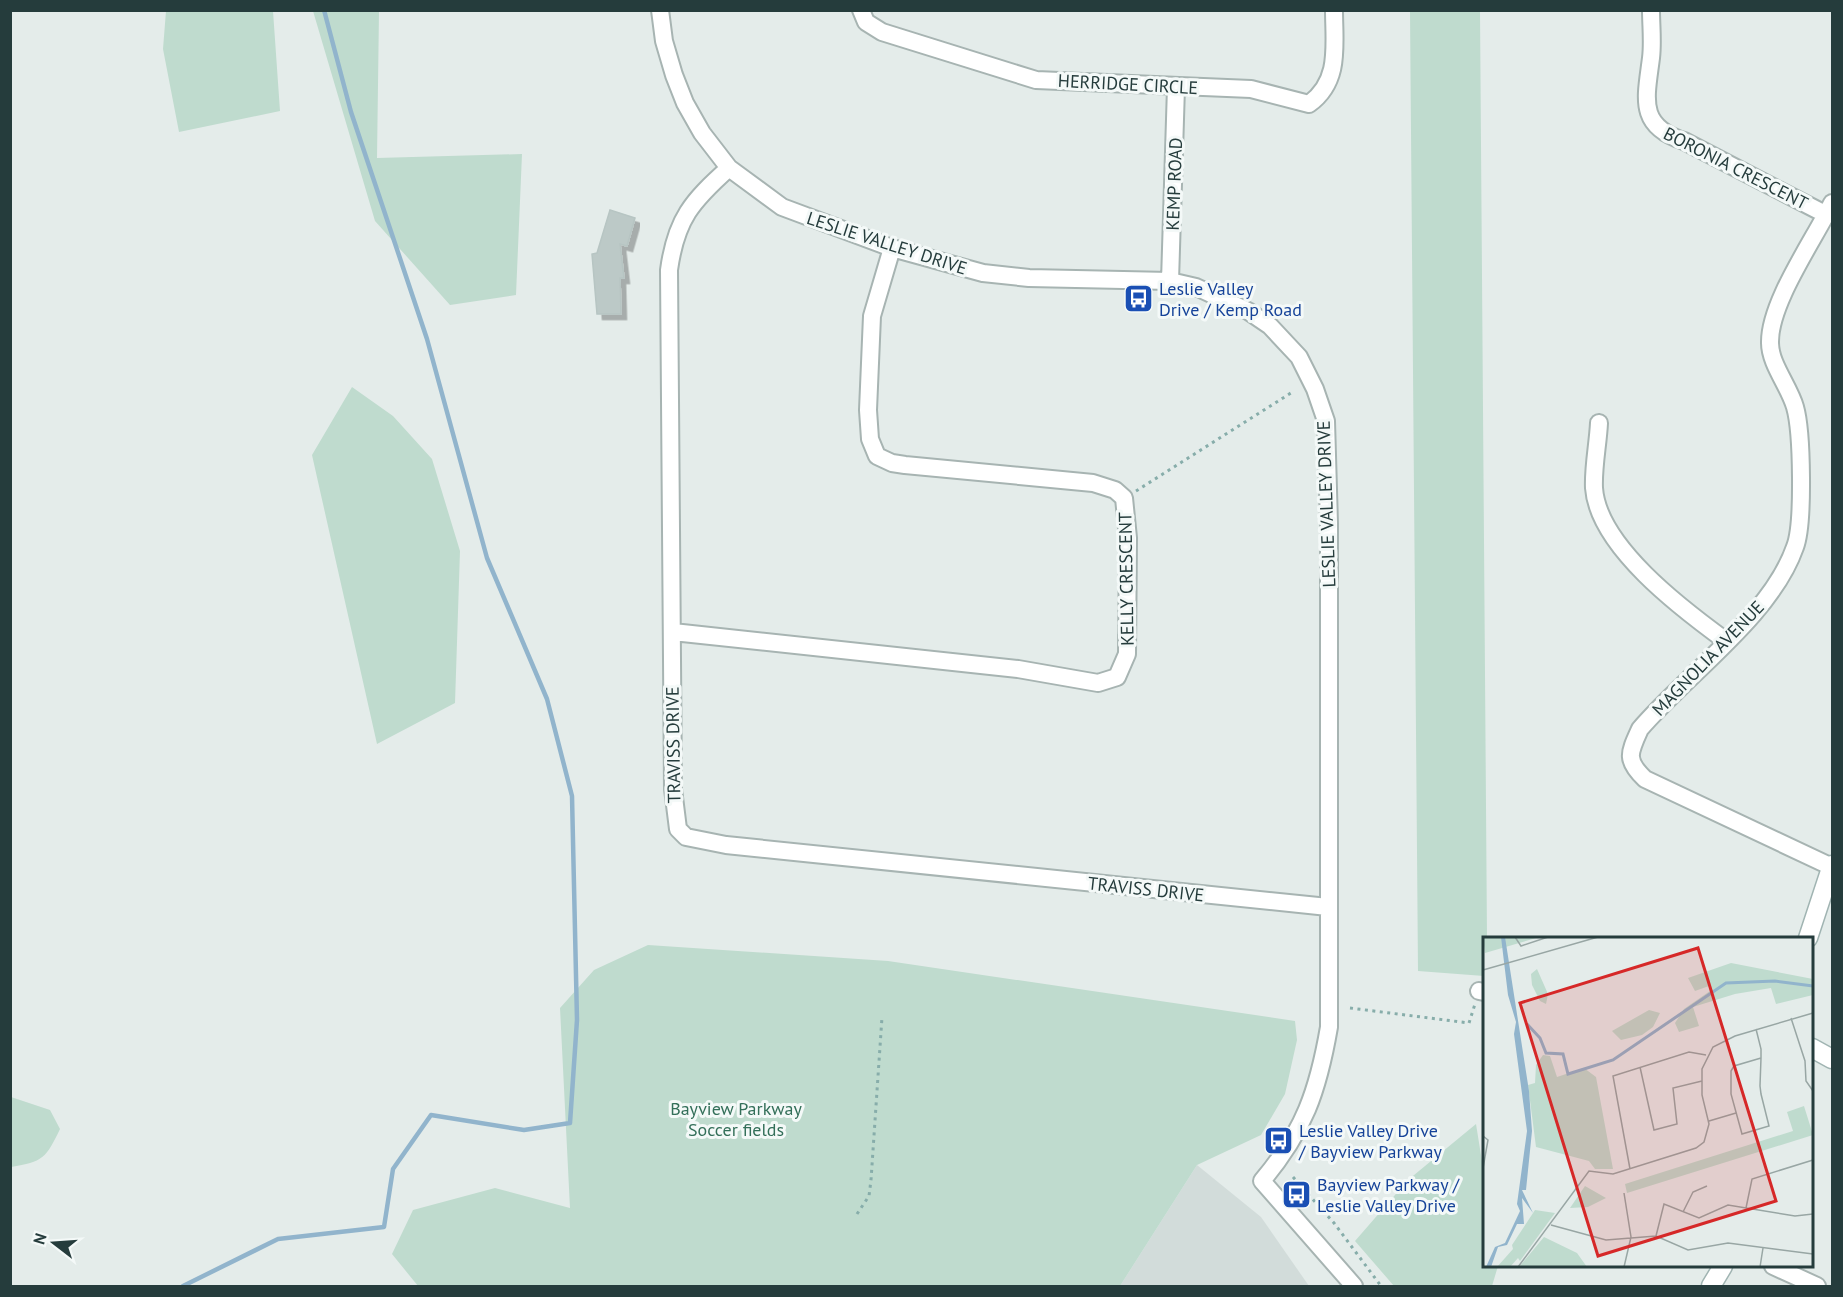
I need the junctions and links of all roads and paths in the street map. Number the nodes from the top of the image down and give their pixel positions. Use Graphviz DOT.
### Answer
graph roads {
  1 [pos="660,10"];
  2 [pos="861,10"];
  3 [pos="1334,10"];
  4 [pos="1651,10"];
  5 [pos="1176,87"];
  6 [pos="729,168"];
  7 [pos="1830,209"];
  8 [pos="892,248"];
  9 [pos="1170,281"];
  10 [pos="1294,391"];
  11 [pos="1599,423"];
  12 [pos="1125,498"];
  13 [pos="673,632"];
  14 [pos="1726,641"];
  15 [pos="1832,866"];
  16 [pos="1329,907"];
  17 [pos="1809,937"];
  18 [pos="1482,991"];
  19 [pos="1350,1008"];
  20 [pos="882,1017"];
  21 [pos="1813,1049"];
  22 [pos="1833,1059"];
  23 [pos="1293,1177"];
  24 [pos="857,1214"];
  25 [pos="1722,1267"];
  26 [pos="1775,1267"];
  27 [pos="1354,1287"];
  28 [pos="1381,1287"];
  29 [pos="1711,1287"];
  30 [pos="1817,1287"];
  1 -- 6 [label="street, LESLIE VALLEY DRIVE"];
  2 -- 5 [label="street, HERRIDGE CIRCLE"];
  3 -- 5 [label="street, HERRIDGE CIRCLE"];
  4 -- 7 [label="street, BORONIA CRESCENT"];
  5 -- 9 [label="street, KEMP ROAD"];
  6 -- 8 [label="street, LESLIE VALLEY DRIVE"];
  6 -- 13 [label="street, TRAVISS DRIVE"];
  7 -- 14 [label="street, MAGNOLIA AVENUE"];
  8 -- 9 [label="street, LESLIE VALLEY DRIVE"];
  8 -- 12 [label="street, KELLY CRESCENT"];
  9 -- 16 [label="street, LESLIE VALLEY DRIVE"];
  10 -- 12 [label="path"];
  11 -- 14 [label="street"];
  12 -- 13 [label="street, KELLY CRESCENT"];
  13 -- 16 [label="street, TRAVISS DRIVE"];
  14 -- 15 [label="street, MAGNOLIA AVENUE"];
  15 -- 17 [label="street"];
  16 -- 27 [label="street, LESLIE VALLEY DRIVE"];
  18 -- 19 [label="path"];
  20 -- 24 [label="path"];
  21 -- 22 [label="street"];
  23 -- 28 [label="path"];
  25 -- 29 [label="street"];
  26 -- 30 [label="street"];
}
